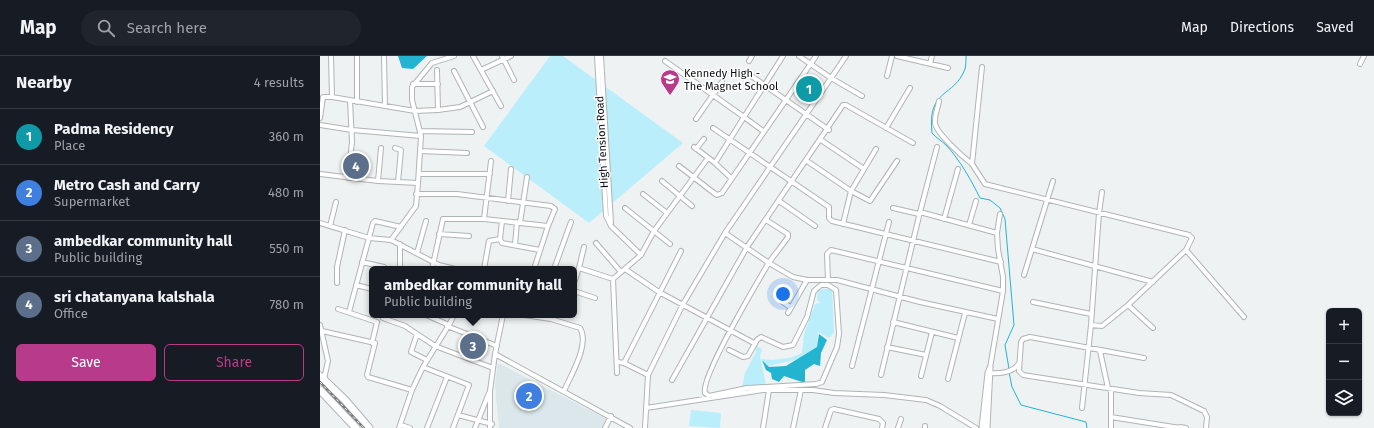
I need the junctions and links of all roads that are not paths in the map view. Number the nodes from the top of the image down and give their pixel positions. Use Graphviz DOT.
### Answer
graph roads {
  1 [pos="331,56"];
  2 [pos="357,56"];
  3 [pos="384,56"];
  4 [pos="454,56"];
  5 [pos="473,56"];
  6 [pos="510,56"];
  7 [pos="752,56"];
  8 [pos="783,56"];
  9 [pos="799,56"];
  10 [pos="816,56"];
  11 [pos="846,56"];
  12 [pos="892,56"];
  13 [pos="897,56"];
  14 [pos="932,56"];
  15 [pos="1364,56"];
  16 [pos="503,58"];
  17 [pos="599,58"];
  18 [pos="665,61"];
  19 [pos="749,61"];
  20 [pos="810,64"];
  21 [pos="930,64"];
  22 [pos="1360,64"];
  23 [pos="982,67"];
  24 [pos="948,68"];
  25 [pos="437,70"];
  26 [pos="481,70"];
  27 [pos="454,71"];
  28 [pos="750,75"];
  29 [pos="887,76"];
  30 [pos="831,78"];
  31 [pos="514,80"];
  32 [pos="722,82"];
  33 [pos="413,84"];
  34 [pos="438,84"];
  35 [pos="764,84"];
  36 [pos="910,88"];
  37 [pos="493,91"];
  38 [pos="713,96"];
  39 [pos="862,96"];
  40 [pos="332,97"];
  41 [pos="350,100"];
  42 [pos="785,100"];
  43 [pos="939,101"];
  44 [pos="357,102"];
  45 [pos="471,103"];
  46 [pos="385,106"];
  47 [pos="501,106"];
  48 [pos="416,110"];
  49 [pos="438,110"];
  50 [pos="806,114"];
  51 [pos="744,117"];
  52 [pos="320,118"];
  53 [pos="696,119"];
  54 [pos="320,125"];
  55 [pos="483,127"];
  56 [pos="713,128"];
  57 [pos="886,128"];
  58 [pos="352,130"];
  59 [pos="420,130"];
  60 [pos="828,130"];
  61 [pos="763,131"];
  62 [pos="472,132"];
  63 [pos="421,136"];
  64 [pos="704,139"];
  65 [pos="822,140"];
  66 [pos="730,141"];
  67 [pos="913,143"];
  68 [pos="937,147"];
  69 [pos="381,148"];
  70 [pos="396,148"];
  71 [pos="876,148"];
  72 [pos="420,151"];
  73 [pos="748,152"];
  74 [pos="467,153"];
  75 [pos="708,158"];
  76 [pos="491,161"];
  77 [pos="807,161"];
  78 [pos="897,161"];
  79 [pos="715,163"];
  80 [pos="972,164"];
  81 [pos="679,166"];
  82 [pos="770,166"];
  83 [pos="511,169"];
  84 [pos="864,169"];
  85 [pos="958,169"];
  86 [pos="320,174"];
  87 [pos="419,174"];
  88 [pos="490,174"];
  89 [pos="527,177"];
  90 [pos="348,178"];
  91 [pos="692,178"];
  92 [pos="731,178"];
  93 [pos="378,181"];
  94 [pos="662,181"];
  95 [pos="1053,181"];
  96 [pos="398,182"];
  97 [pos="418,183"];
  98 [pos="792,183"];
  99 [pos="851,191"];
  100 [pos="1102,192"];
  101 [pos="416,194"];
  102 [pos="643,194"];
  103 [pos="680,195"];
  104 [pos="487,198"];
  105 [pos="508,201"];
  106 [pos="779,201"];
  107 [pos="976,201"];
  108 [pos="1047,201"];
  109 [pos="336,202"];
  110 [pos="523,203"];
  111 [pos="692,206"];
  112 [pos="625,208"];
  113 [pos="893,208"];
  114 [pos="667,213"];
  115 [pos="919,213"];
  116 [pos="1099,213"];
  117 [pos="1000,214"];
  118 [pos="484,219"];
  119 [pos="944,219"];
  120 [pos="766,220"];
  121 [pos="426,221"];
  122 [pos="502,221"];
  123 [pos="571,222"];
  124 [pos="889,222"];
  125 [pos="320,223"];
  126 [pos="519,223"];
  127 [pos="843,224"];
  128 [pos="969,225"];
  129 [pos="330,226"];
  130 [pos="548,226"];
  131 [pos="815,226"];
  132 [pos="401,227"];
  133 [pos="345,230"];
  134 [pos="654,231"];
  135 [pos="725,233"];
  136 [pos="998,233"];
  137 [pos="439,234"];
  138 [pos="886,234"];
  139 [pos="469,236"];
  140 [pos="369,238"];
  141 [pos="500,239"];
  142 [pos="391,240"];
  143 [pos="912,241"];
  144 [pos="596,243"];
  145 [pos="400,244"];
  146 [pos="670,244"];
  147 [pos="515,245"];
  148 [pos="584,247"];
  149 [pos="747,247"];
  150 [pos="1032,249"];
  151 [pos="540,250"];
  152 [pos="1186,250"];
  153 [pos="681,251"];
  154 [pos="417,253"];
  155 [pos="641,255"];
  156 [pos="362,262"];
  157 [pos="434,262"];
  158 [pos="879,262"];
  159 [pos="1001,262"];
  160 [pos="769,263"];
  161 [pos="380,266"];
  162 [pos="400,266"];
  163 [pos="433,266"];
  164 [pos="443,266"];
  165 [pos="485,266"];
  166 [pos="535,266"];
  167 [pos="555,266"];
  168 [pos="1096,266"];
  169 [pos="579,268"];
  170 [pos="906,268"];
  171 [pos="625,269"];
  172 [pos="621,272"];
  173 [pos="577,274"];
  174 [pos="1024,275"];
  175 [pos="613,280"];
  176 [pos="807,280"];
  177 [pos="828,280"];
  178 [pos="1152,282"];
  179 [pos="336,283"];
  180 [pos="356,284"];
  181 [pos="369,288"];
  182 [pos="871,288"];
  183 [pos="1003,291"];
  184 [pos="577,292"];
  185 [pos="659,292"];
  186 [pos="899,296"];
  187 [pos="595,298"];
  188 [pos="780,300"];
  189 [pos="1033,302"];
  190 [pos="682,304"];
  191 [pos="1128,305"];
  192 [pos="790,307"];
  193 [pos="338,309"];
  194 [pos="349,312"];
  195 [pos="788,313"];
  196 [pos="965,313"];
  197 [pos="1091,314"];
  198 [pos="1244,316"];
  199 [pos="383,318"];
  200 [pos="433,318"];
  201 [pos="452,318"];
  202 [pos="502,318"];
  203 [pos="554,318"];
  204 [pos="706,318"];
  205 [pos="998,319"];
  206 [pos="438,320"];
  207 [pos="893,322"];
  208 [pos="320,325"];
  209 [pos="448,325"];
  210 [pos="1091,325"];
  211 [pos="1153,328"];
  212 [pos="322,331"];
  213 [pos="731,331"];
  214 [pos="932,332"];
  215 [pos="416,334"];
  216 [pos="958,338"];
  217 [pos="752,342"];
  218 [pos="372,343"];
  219 [pos="435,346"];
  220 [pos="497,346"];
  221 [pos="887,347"];
  222 [pos="1088,349"];
  223 [pos="729,350"];
  224 [pos="1100,351"];
  225 [pos="495,354"];
  226 [pos="926,356"];
  227 [pos="1144,358"];
  228 [pos="427,360"];
  229 [pos="618,362"];
  230 [pos="624,363"];
  231 [pos="1019,363"];
  232 [pos="852,366"];
  233 [pos="423,367"];
  234 [pos="492,368"];
  235 [pos="990,371"];
  236 [pos="617,373"];
  237 [pos="648,375"];
  238 [pos="881,375"];
  239 [pos="921,376"];
  240 [pos="447,377"];
  241 [pos="322,378"];
  242 [pos="948,379"];
  243 [pos="672,380"];
  244 [pos="1084,384"];
  245 [pos="1110,388"];
  246 [pos="320,390"];
  247 [pos="412,390"];
  248 [pos="769,390"];
  249 [pos="801,390"];
  250 [pos="490,391"];
  251 [pos="564,391"];
  252 [pos="646,408"];
  253 [pos="1082,408"];
  254 [pos="458,415"];
  255 [pos="611,416"];
  256 [pos="1112,417"];
  257 [pos="901,419"];
  258 [pos="478,422"];
  259 [pos="400,426"];
  260 [pos="491,426"];
  261 [pos="356,428"];
  262 [pos="369,428"];
  263 [pos="410,428"];
  264 [pos="427,428"];
  265 [pos="453,428"];
  266 [pos="475,428"];
  267 [pos="605,428"];
  268 [pos="630,428"];
  269 [pos="645,428"];
  270 [pos="763,428"];
  271 [pos="793,428"];
  272 [pos="825,428"];
  273 [pos="882,428"];
  274 [pos="898,428"];
  275 [pos="976,428"];
  276 [pos="982,428"];
  277 [pos="987,428"];
  278 [pos="1111,428"];
  279 [pos="1180,428"];
  280 [pos="1186,428"];
  281 [pos="1206,428"];
  1 -- 40 [label="street"];
  2 -- 44 [label="street"];
  3 -- 46 [label="street"];
  4 -- 33 [label="street"];
  5 -- 26 [label="street"];
  6 -- 16 [label="street"];
  7 -- 19 [label="street"];
  8 -- 35 [label="street"];
  9 -- 20 [label="street"];
  10 -- 20 [label="street"];
  11 -- 30 [label="street"];
  12 -- 29 [label="street"];
  13 -- 21 [label="street"];
  14 -- 21 [label="street"];
  15 -- 22 [label="street"];
  16 -- 26 [label="street"];
  16 -- 31 [label="street"];
  17 -- 155 [label="street, High Tension Road"];
  18 -- 38 [label="street"];
  20 -- 30 [label="street"];
  20 -- 42 [label="street"];
  21 -- 24 [label="street"];
  23 -- 80 [label="street"];
  25 -- 34 [label="street"];
  26 -- 37 [label="street"];
  27 -- 45 [label="street"];
  28 -- 35 [label="street"];
  30 -- 39 [label="street"];
  30 -- 50 [label="street"];
  32 -- 38 [label="street"];
  33 -- 34 [label="street"];
  33 -- 48 [label="street"];
  34 -- 49 [label="street"];
  35 -- 42 [label="street"];
  35 -- 51 [label="street"];
  36 -- 57 [label="street"];
  37 -- 45 [label="street"];
  37 -- 47 [label="street"];
  38 -- 51 [label="street"];
  38 -- 53 [label="street"];
  40 -- 41 [label="street"];
  40 -- 52 [label="street"];
  41 -- 44 [label="street"];
  41 -- 58 [label="street"];
  42 -- 50 [label="street"];
  42 -- 61 [label="street"];
  43 -- 80 [label="street"];
  44 -- 46 [label="street"];
  45 -- 49 [label="street"];
  45 -- 55 [label="street"];
  46 -- 48 [label="street"];
  48 -- 49 [label="street"];
  48 -- 59 [label="street"];
  50 -- 60 [label="street"];
  50 -- 82 [label="street"];
  51 -- 61 [label="street"];
  51 -- 66 [label="street"];
  54 -- 58 [label="street"];
  56 -- 66 [label="street"];
  57 -- 60 [label="street"];
  57 -- 67 [label="street"];
  58 -- 63 [label="street"];
  58 -- 90 [label="street"];
  59 -- 62 [label="street"];
  59 -- 63 [label="street"];
  60 -- 65 [label="street"];
  61 -- 73 [label="street"];
  63 -- 72 [label="street"];
  64 -- 75 [label="street"];
  65 -- 77 [label="street"];
  65 -- 84 [label="street"];
  66 -- 73 [label="street"];
  66 -- 79 [label="street"];
  68 -- 115 [label="street"];
  69 -- 93 [label="street"];
  70 -- 96 [label="street"];
  71 -- 84 [label="street"];
  72 -- 74 [label="street"];
  72 -- 87 [label="street"];
  73 -- 82 [label="street"];
  73 -- 92 [label="street"];
  75 -- 79 [label="street"];
  75 -- 91 [label="street"];
  76 -- 88 [label="street"];
  77 -- 98 [label="street"];
  77 -- 99 [label="street"];
  78 -- 99 [label="street"];
  79 -- 92 [label="street"];
  80 -- 108 [label="street"];
  81 -- 91 [label="street"];
  82 -- 98 [label="street"];
  82 -- 135 [label="street"];
  83 -- 105 [label="street"];
  84 -- 99 [label="street"];
  85 -- 119 [label="street"];
  86 -- 90 [label="street"];
  87 -- 88 [label="street"];
  87 -- 97 [label="street"];
  88 -- 104 [label="street"];
  89 -- 110 [label="street"];
  90 -- 93 [label="street"];
  91 -- 92 [label="street"];
  91 -- 103 [label="street"];
  93 -- 96 [label="street"];
  94 -- 103 [label="street"];
  95 -- 108 [label="street"];
  96 -- 97 [label="street"];
  97 -- 101 [label="street"];
  98 -- 106 [label="street"];
  98 -- 127 [label="street"];
  99 -- 127 [label="street"];
  100 -- 116 [label="street"];
  101 -- 104 [label="street"];
  101 -- 132 [label="street"];
  102 -- 114 [label="street"];
  103 -- 111 [label="street"];
  103 -- 114 [label="street"];
  104 -- 105 [label="street"];
  104 -- 118 [label="street"];
  105 -- 110 [label="street"];
  106 -- 120 [label="street"];
  106 -- 131 [label="street"];
  107 -- 128 [label="street"];
  108 -- 116 [label="street"];
  108 -- 150 [label="street"];
  109 -- 129 [label="street"];
  110 -- 126 [label="street"];
  110 -- 130 [label="street"];
  112 -- 134 [label="street"];
  113 -- 115 [label="street"];
  114 -- 134 [label="street"];
  115 -- 119 [label="street"];
  115 -- 143 [label="street"];
  116 -- 152 [label="street"];
  116 -- 168 [label="street"];
  117 -- 136 [label="street"];
  118 -- 122 [label="street"];
  118 -- 137 [label="street"];
  119 -- 128 [label="street"];
  120 -- 149 [label="street"];
  120 -- 160 [label="street"];
  121 -- 154 [label="street"];
  122 -- 126 [label="street"];
  122 -- 141 [label="street"];
  123 -- 167 [label="street"];
  124 -- 138 [label="street"];
  125 -- 129 [label="street"];
  126 -- 130 [label="street"];
  126 -- 147 [label="street"];
  127 -- 138 [label="street"];
  128 -- 136 [label="street"];
  129 -- 133 [label="street"];
  130 -- 151 [label="street"];
  132 -- 140 [label="street"];
  132 -- 142 [label="street"];
  133 -- 140 [label="street"];
  133 -- 179 [label="street"];
  134 -- 146 [label="street"];
  134 -- 155 [label="street"];
  135 -- 149 [label="street"];
  135 -- 190 [label="street"];
  136 -- 159 [label="street"];
  137 -- 139 [label="street"];
  137 -- 157 [label="street"];
  138 -- 143 [label="street"];
  138 -- 158 [label="street"];
  140 -- 142 [label="street"];
  140 -- 156 [label="street"];
  141 -- 147 [label="street"];
  141 -- 165 [label="street"];
  142 -- 145 [label="street"];
  143 -- 159 [label="street"];
  143 -- 170 [label="street"];
  144 -- 172 [label="street"];
  145 -- 154 [label="street"];
  145 -- 162 [label="street"];
  147 -- 151 [label="street"];
  148 -- 169 [label="street"];
  149 -- 160 [label="street"];
  149 -- 204 [label="street"];
  150 -- 168 [label="street"];
  150 -- 174 [label="street"];
  151 -- 166 [label="street"];
  152 -- 178 [label="street"];
  152 -- 198 [label="street"];
  153 -- 185 [label="street"];
  154 -- 157 [label="street"];
  155 -- 171 [label="street"];
  156 -- 161 [label="street"];
  156 -- 180 [label="street"];
  157 -- 163 [label="street"];
  157 -- 164 [label="street"];
  158 -- 170 [label="street"];
  158 -- 177 [label="street"];
  158 -- 182 [label="street"];
  159 -- 183 [label="street"];
  160 -- 176 [label="street"];
  160 -- 213 [label="street"];
  168 -- 178 [label="street"];
  168 -- 197 [label="street"];
  169 -- 173 [label="street"];
  169 -- 175 [label="street"];
  170 -- 183 [label="street"];
  170 -- 186 [label="street"];
  171 -- 172 [label="street"];
  171 -- 185 [label="street"];
  172 -- 175 [label="street"];
  175 -- 229 [label="street"];
  176 -- 177 [label="street"];
  176 -- 192 [label="street"];
  177 -- 182 [label="street"];
  178 -- 191 [label="street"];
  180 -- 181 [label="street"];
  180 -- 194 [label="street"];
  182 -- 186 [label="street"];
  182 -- 232 [label="street"];
  183 -- 205 [label="street"];
  184 -- 187 [label="street"];
  185 -- 190 [label="street"];
  185 -- 230 [label="street"];
  186 -- 196 [label="street"];
  186 -- 207 [label="street"];
  188 -- 192 [label="street"];
  189 -- 197 [label="street"];
  190 -- 204 [label="street"];
  190 -- 237 [label="street"];
  191 -- 210 [label="street"];
  191 -- 211 [label="street"];
  192 -- 195 [label="street"];
  193 -- 194 [label="street"];
  194 -- 218 [label="street"];
  196 -- 205 [label="street"];
  196 -- 216 [label="street"];
  197 -- 210 [label="street"];
  199 -- 215 [label="street"];
  200 -- 206 [label="street"];
  201 -- 209 [label="street"];
  202 -- 220 [label="street"];
  203 -- 251 [label="street"];
  204 -- 213 [label="street"];
  204 -- 243 [label="street"];
  205 -- 235 [label="street"];
  206 -- 209 [label="street"];
  207 -- 214 [label="street"];
  207 -- 221 [label="street"];
  208 -- 212 [label="street"];
  209 -- 219 [label="street"];
  209 -- 220 [label="street"];
  210 -- 222 [label="street"];
  212 -- 218 [label="street"];
  212 -- 241 [label="street"];
  213 -- 217 [label="street"];
  213 -- 223 [label="street"];
  214 -- 216 [label="street"];
  214 -- 226 [label="street"];
  215 -- 219 [label="street"];
  215 -- 228 [label="street"];
  216 -- 242 [label="street"];
  218 -- 247 [label="street"];
  219 -- 228 [label="street"];
  219 -- 234 [label="street"];
  220 -- 225 [label="street"];
  221 -- 226 [label="street"];
  221 -- 238 [label="street"];
  222 -- 224 [label="street"];
  222 -- 231 [label="street"];
  222 -- 244 [label="street"];
  224 -- 227 [label="street"];
  224 -- 245 [label="street"];
  225 -- 234 [label="street"];
  225 -- 251 [label="street"];
  226 -- 239 [label="street"];
  228 -- 233 [label="street"];
  229 -- 230 [label="street"];
  229 -- 236 [label="street"];
  230 -- 237 [label="street"];
  231 -- 235 [label="street"];
  231 -- 244 [label="street"];
  233 -- 240 [label="street"];
  233 -- 247 [label="street"];
  234 -- 250 [label="street"];
  235 -- 276 [label="street"];
  235 -- 277 [label="street"];
  237 -- 252 [label="street"];
  240 -- 254 [label="street"];
  240 -- 264 [label="street"];
  241 -- 262 [label="highway"];
  244 -- 245 [label="street"];
  244 -- 253 [label="street"];
  245 -- 256 [label="street"];
  245 -- 281 [label="street"];
  246 -- 261 [label="highway"];
  247 -- 259 [label="street"];
  248 -- 249 [label="street"];
  248 -- 252 [label="street"];
  248 -- 270 [label="street"];
  249 -- 271 [label="street"];
  249 -- 275 [label="street"];
  250 -- 258 [label="street"];
  250 -- 260 [label="street"];
  251 -- 255 [label="street"];
  252 -- 269 [label="street"];
  254 -- 258 [label="street"];
  254 -- 265 [label="street"];
  255 -- 267 [label="street"];
  255 -- 268 [label="street"];
  256 -- 278 [label="street"];
  256 -- 279 [label="street"];
  257 -- 274 [label="street"];
  258 -- 260 [label="street"];
  258 -- 266 [label="street"];
  259 -- 263 [label="street"];
  272 -- 273 [label="street"];
  279 -- 280 [label="street"];
}
